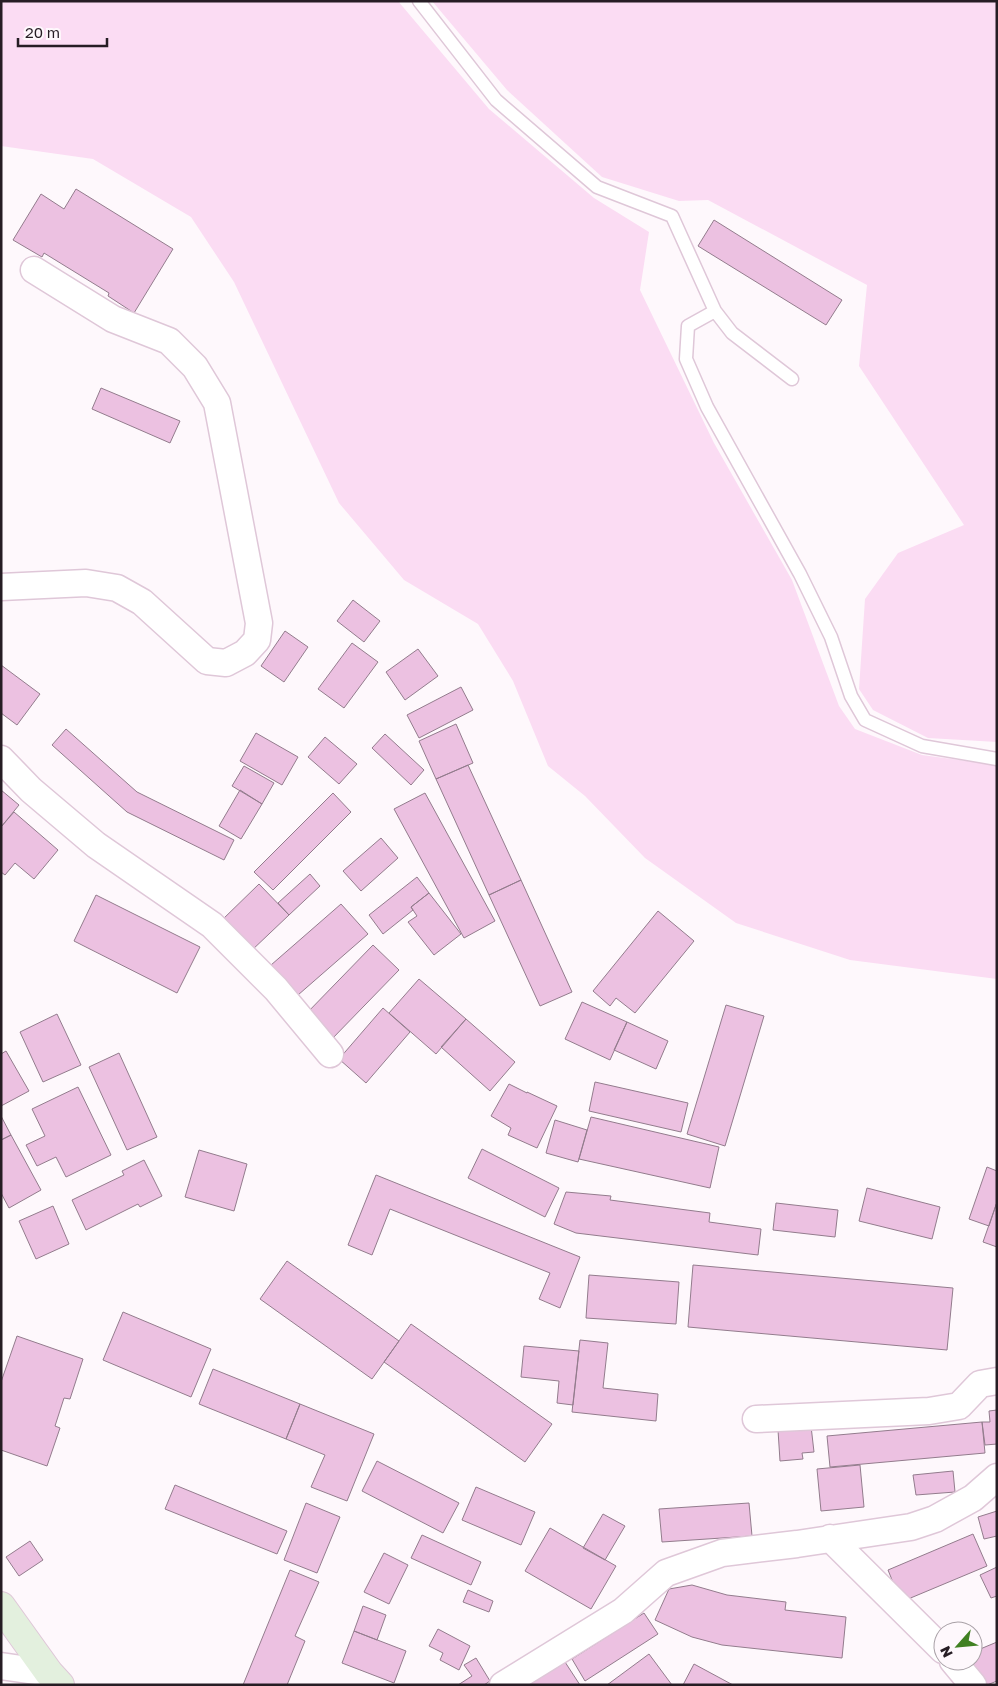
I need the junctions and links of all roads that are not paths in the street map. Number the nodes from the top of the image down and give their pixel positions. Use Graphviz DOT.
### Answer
graph roads {
  1 [pos="419,1"];
  2 [pos="34,270"];
  3 [pos="715,311"];
  4 [pos="792,379"];
  5 [pos="1,587"];
  6 [pos="1,759"];
  7 [pos="997,759"];
  8 [pos="330,1054"];
  9 [pos="997,1380"];
  10 [pos="756,1419"];
  11 [pos="997,1476"];
  12 [pos="830,1538"];
  13 [pos="1,1606"];
  14 [pos="933,1640"];
  15 [pos="1,1666"];
  16 [pos="961,1671"];
  17 [pos="54,1679"];
  18 [pos="503,1685"];
  19 [pos="973,1685"];
  1 -- 3 [label="lane"];
  2 -- 5 [label="street"];
  3 -- 4 [label="lane"];
  3 -- 7 [label="lane"];
  6 -- 8 [label="street"];
  9 -- 10 [label="street"];
  11 -- 12 [label="street"];
  12 -- 14 [label="street"];
  12 -- 18 [label="street"];
  13 -- 17 [label="street"];
  15 -- 17 [label="street"];
  16 -- 19 [label="street"];
}
